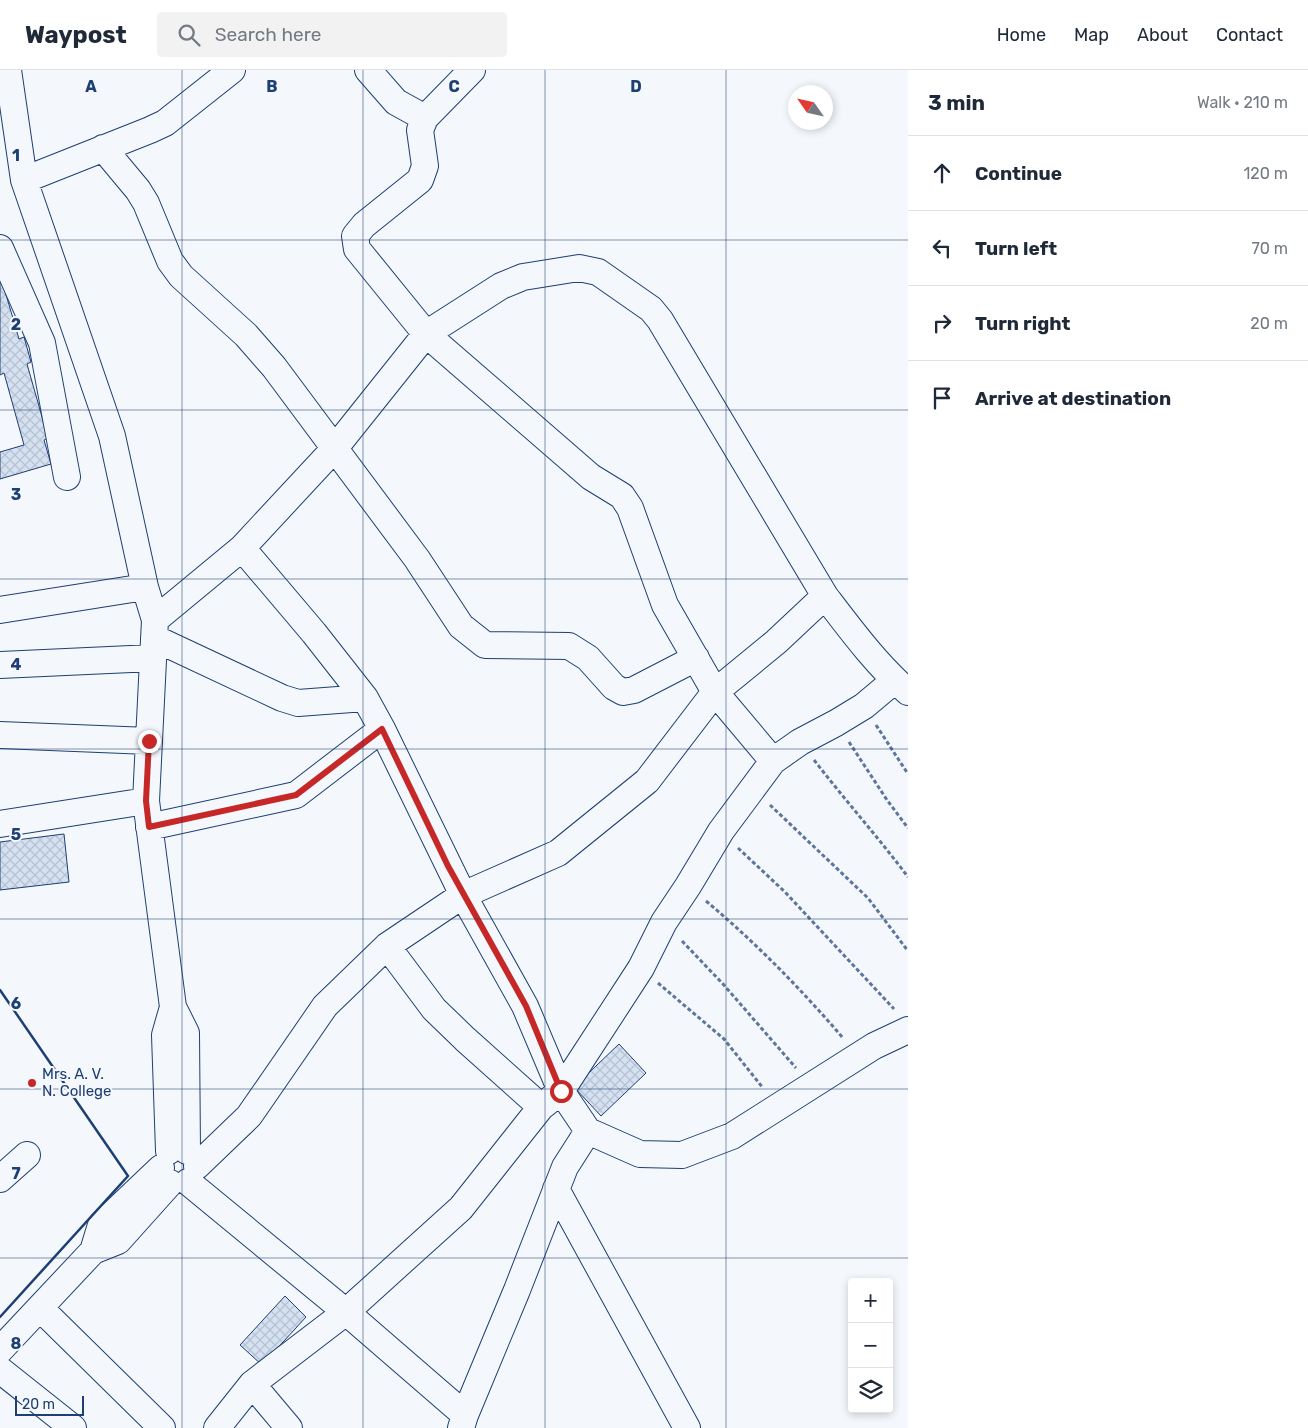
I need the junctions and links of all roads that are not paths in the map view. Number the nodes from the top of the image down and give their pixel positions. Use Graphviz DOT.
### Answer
graph roads {
  1 [pos="8,70"];
  2 [pos="232,70"];
  3 [pos="368,70"];
  4 [pos="472,70"];
  5 [pos="425,118"];
  6 [pos="103,148"];
  7 [pos="24,180"];
  8 [pos="0,248"];
  9 [pos="426,334"];
  10 [pos="335,448"];
  11 [pos="67,477"];
  12 [pos="242,548"];
  13 [pos="145,587"];
  14 [pos="825,596"];
  15 [pos="0,610"];
  16 [pos="154,639"];
  17 [pos="696,658"];
  18 [pos="0,665"];
  19 [pos="901,686"];
  20 [pos="715,692"];
  21 [pos="365,698"];
  22 [pos="382,729"];
  23 [pos="0,735"];
  24 [pos="149,741"];
  25 [pos="773,760"];
  26 [pos="146,801"];
  27 [pos="0,824"];
  28 [pos="149,827"];
  29 [pos="463,895"];
  30 [pos="387,946"];
  31 [pos="901,1020"];
  32 [pos="561,1091"];
  33 [pos="542,1108"];
  34 [pos="588,1131"];
  35 [pos="27,1155"];
  36 [pos="179,1167"];
  37 [pos="0,1179"];
  38 [pos="556,1190"];
  39 [pos="40,1308"];
  40 [pos="346,1312"];
  41 [pos="0,1350"];
  42 [pos="0,1370"];
  43 [pos="252,1384"];
  44 [pos="463,1422"];
  45 [pos="73,1428"];
  46 [pos="162,1428"];
  47 [pos="217,1428"];
  48 [pos="289,1428"];
  49 [pos="687,1428"];
  1 -- 7 [label="street"];
  2 -- 6 [label="street"];
  3 -- 5 [label="street"];
  4 -- 5 [label="street"];
  5 -- 9 [label="street"];
  6 -- 7 [label="street"];
  6 -- 10 [label="street"];
  7 -- 13 [label="street"];
  8 -- 11 [label="street"];
  9 -- 10 [label="street"];
  9 -- 14 [label="street"];
  9 -- 17 [label="street"];
  10 -- 12 [label="street"];
  10 -- 17 [label="street"];
  12 -- 16 [label="street"];
  12 -- 21 [label="street"];
  13 -- 15 [label="street"];
  13 -- 16 [label="street"];
  14 -- 19 [label="street"];
  14 -- 20 [label="street"];
  16 -- 18 [label="street"];
  16 -- 21 [label="street"];
  16 -- 24 [label="street"];
  17 -- 20 [label="street"];
  19 -- 25 [label="street"];
  20 -- 25 [label="street"];
  20 -- 29 [label="street"];
  21 -- 22 [label="street"];
  22 -- 28 [label="street"];
  22 -- 29 [label="street"];
  23 -- 24 [label="street"];
  24 -- 26 [label="street"];
  25 -- 32 [label="street"];
  26 -- 27 [label="street"];
  26 -- 28 [label="street"];
  28 -- 36 [label="street"];
  29 -- 30 [label="street"];
  29 -- 32 [label="street"];
  30 -- 33 [label="street"];
  30 -- 36 [label="street"];
  31 -- 34 [label="street"];
  32 -- 33 [label="street"];
  32 -- 34 [label="street"];
  33 -- 40 [label="street"];
  34 -- 38 [label="street"];
  35 -- 37 [label="street"];
  36 -- 39 [label="street"];
  36 -- 40 [label="street"];
  38 -- 44 [label="street"];
  38 -- 49 [label="street"];
  39 -- 41 [label="street"];
  39 -- 46 [label="street"];
  40 -- 43 [label="street"];
  40 -- 44 [label="street"];
  42 -- 45 [label="street"];
  43 -- 47 [label="street"];
  43 -- 48 [label="street"];
}
